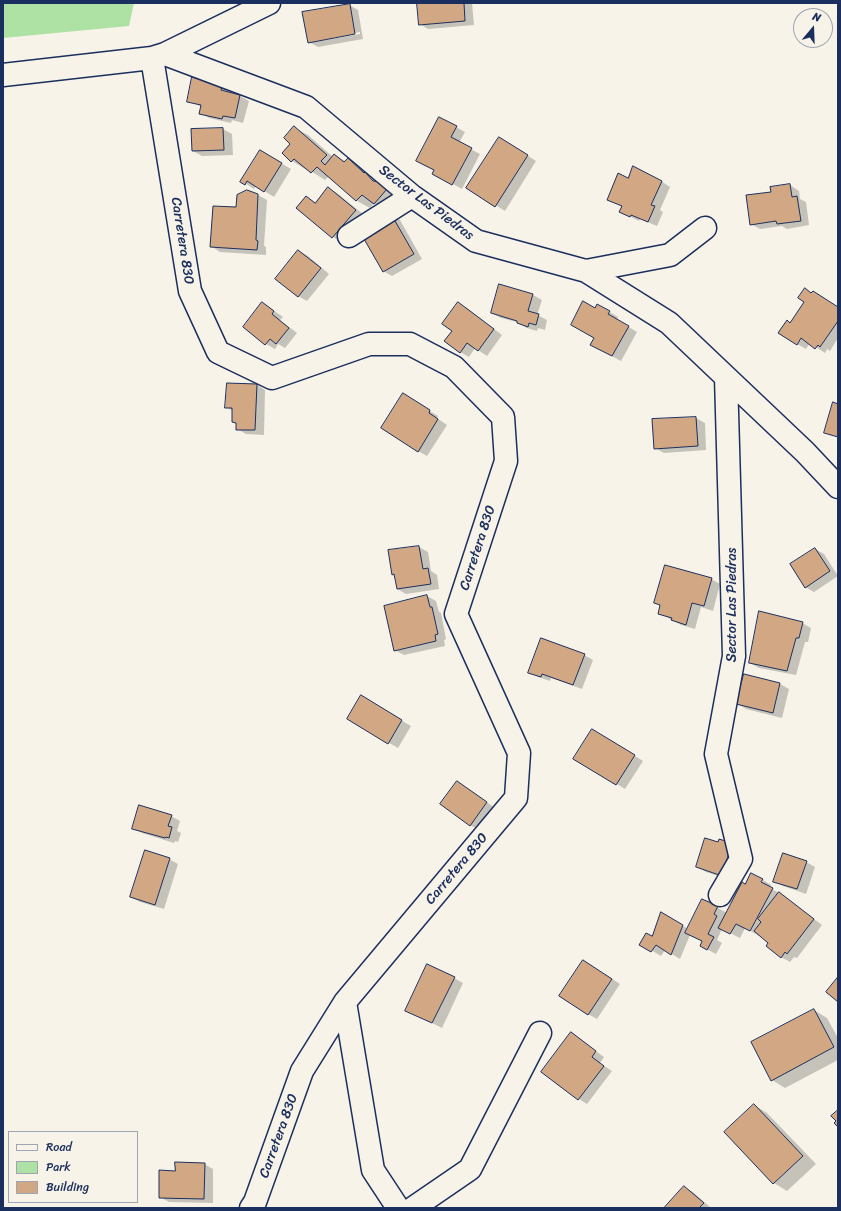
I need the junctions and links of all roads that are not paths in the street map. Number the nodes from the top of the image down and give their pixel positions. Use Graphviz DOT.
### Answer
graph roads {
  1 [pos="269,3"];
  2 [pos="159,56"];
  3 [pos="3,75"];
  4 [pos="412,196"];
  5 [pos="705,228"];
  6 [pos="349,236"];
  7 [pos="586,272"];
  8 [pos="726,377"];
  9 [pos="838,487"];
  10 [pos="720,896"];
  11 [pos="345,1002"];
  12 [pos="540,1033"];
  13 [pos="251,1208"];
  14 [pos="398,1208"];
  15 [pos="413,1208"];
  1 -- 2 [label="street"];
  2 -- 3 [label="street"];
  2 -- 4 [label="street, Sector Las Piedras"];
  2 -- 11 [label="street, Carretera 830"];
  4 -- 6 [label="street"];
  4 -- 7 [label="street, Sector Las Piedras"];
  5 -- 7 [label="street"];
  7 -- 8 [label="street, Sector Las Piedras"];
  8 -- 9 [label="street, Sector Las Piedras"];
  8 -- 10 [label="street, Sector Las Piedras"];
  11 -- 13 [label="street, Carretera 830"];
  11 -- 14 [label="street"];
  12 -- 15 [label="street"];
}
